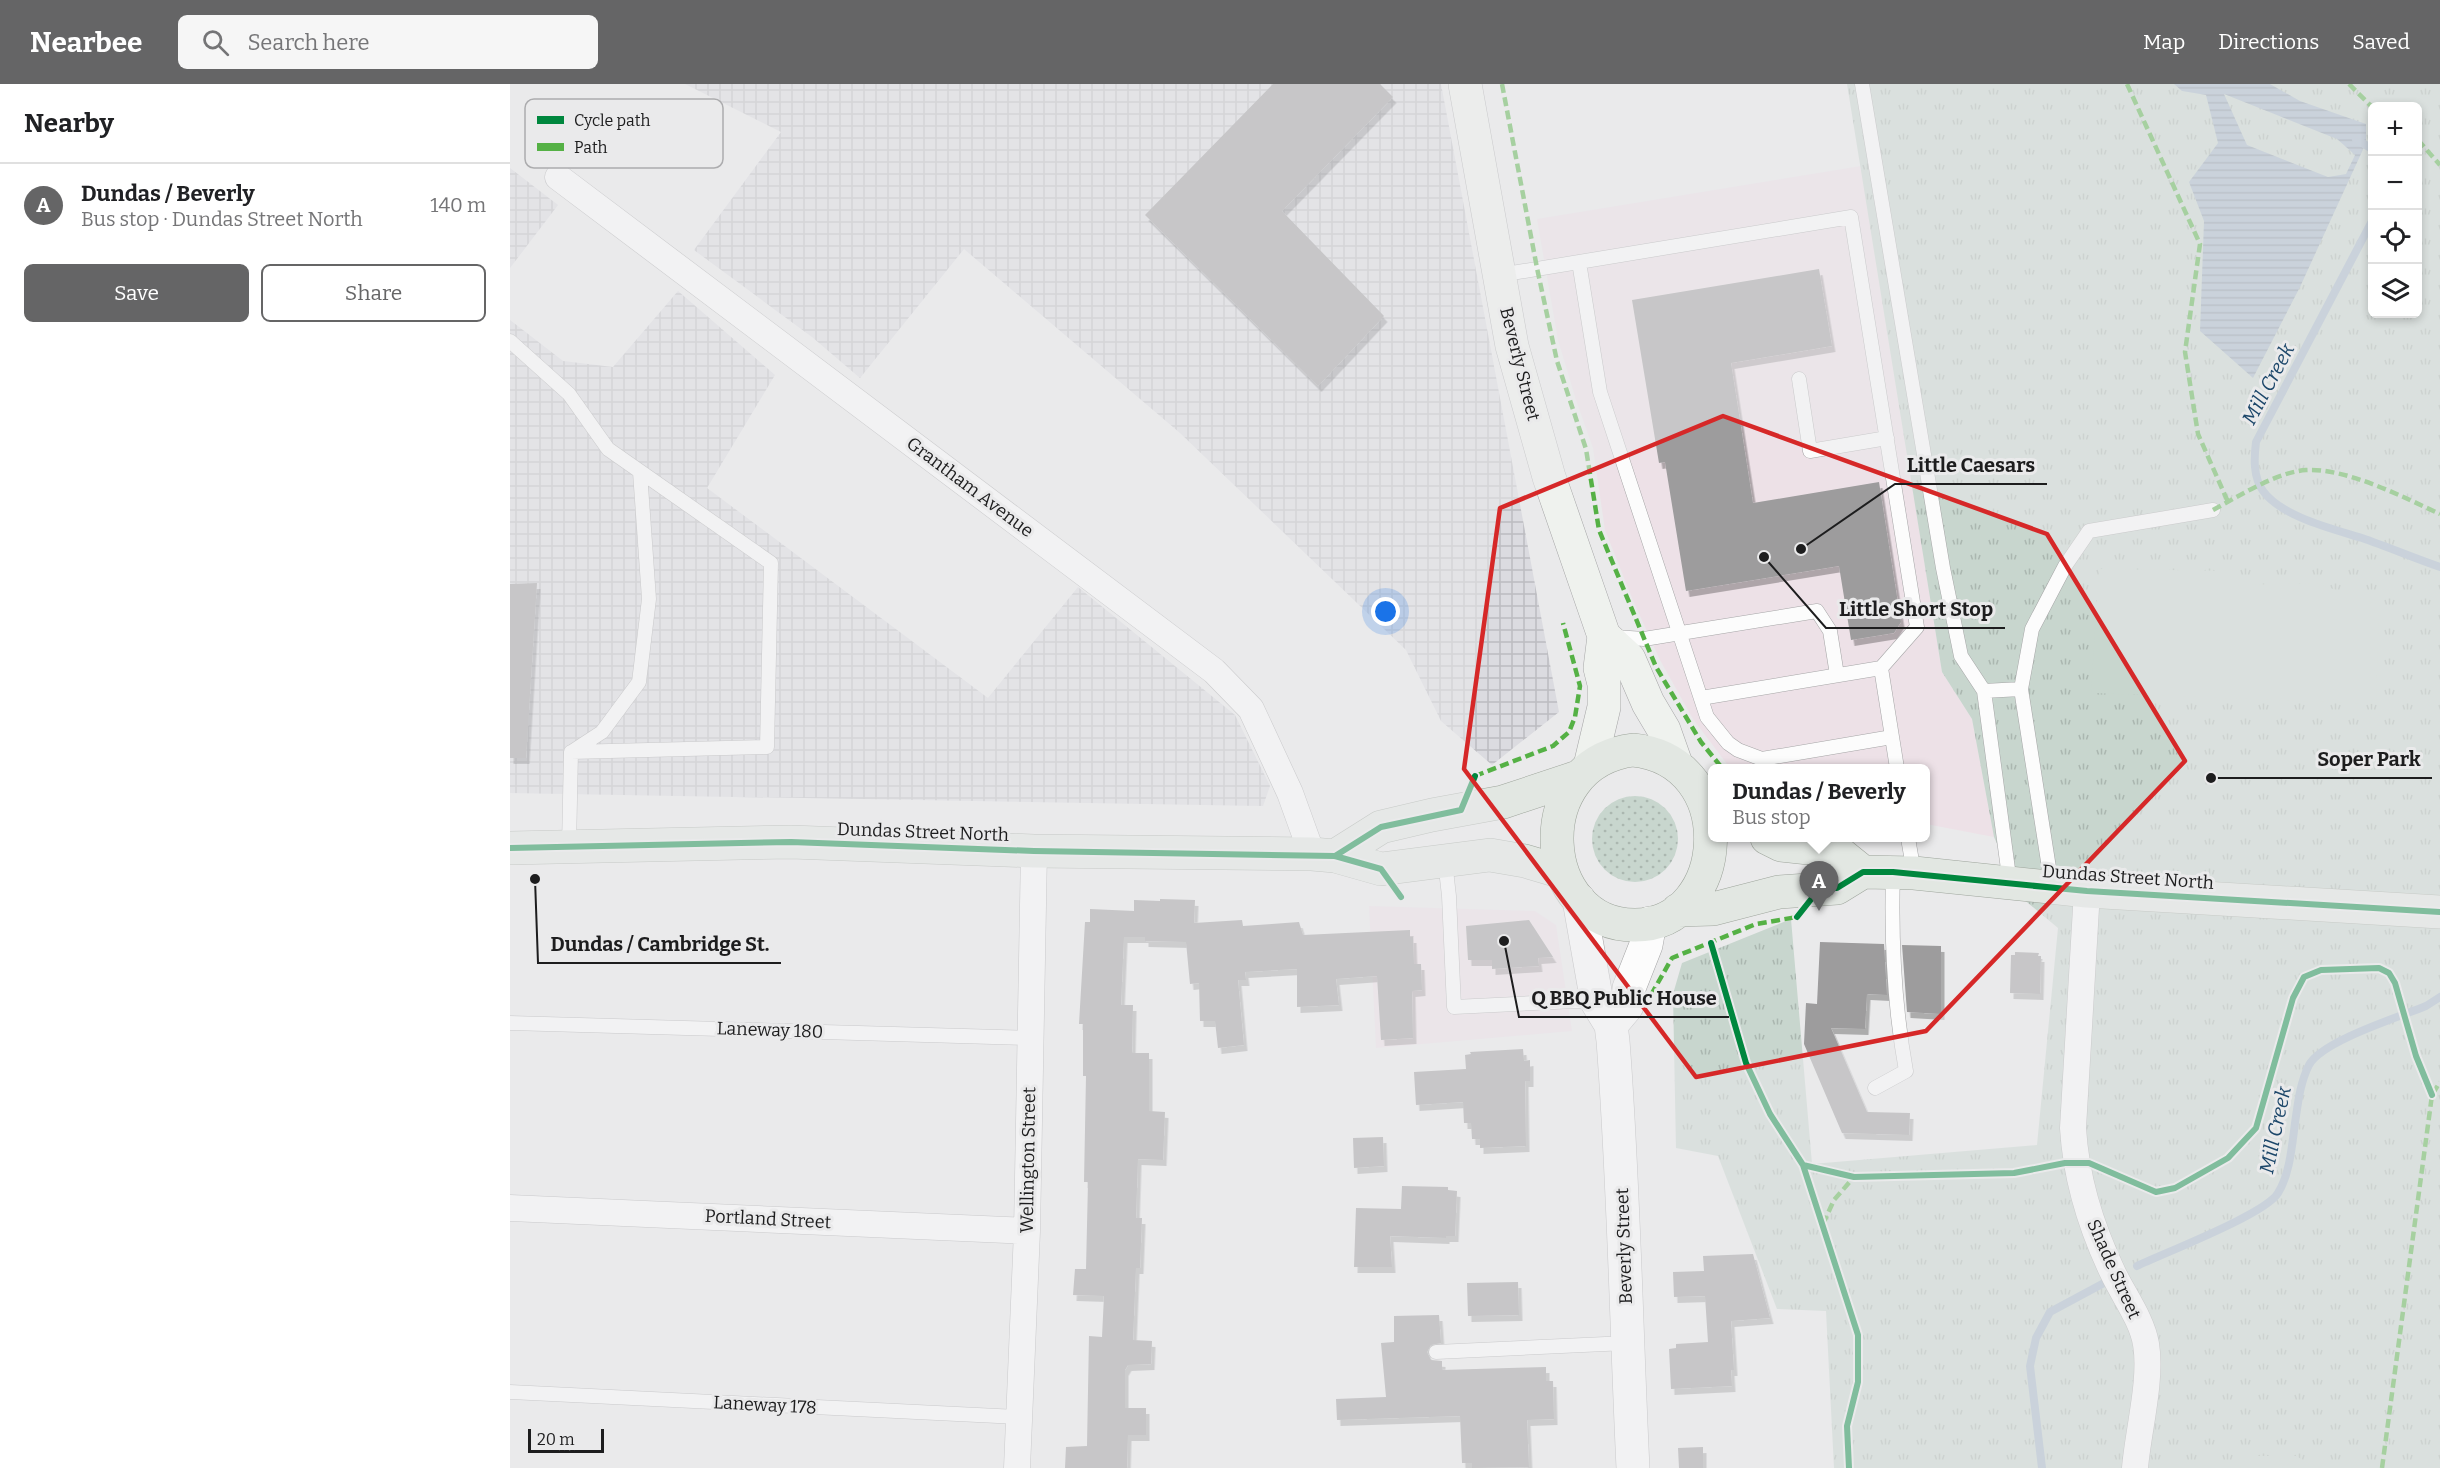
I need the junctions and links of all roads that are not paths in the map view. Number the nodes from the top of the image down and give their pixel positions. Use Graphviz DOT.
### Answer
graph roads {
  1 [pos="1465,84"];
  2 [pos="1862,84"];
  3 [pos="558,177"];
  4 [pos="1579,262"];
  5 [pos="1500,275"];
  6 [pos="510,341"];
  7 [pos="1799,380"];
  8 [pos="1887,438"];
  9 [pos="640,472"];
  10 [pos="2213,510"];
  11 [pos="1680,634"];
  12 [pos="1604,636"];
  13 [pos="1881,668"];
  14 [pos="1837,675"];
  15 [pos="2021,689"];
  16 [pos="1984,691"];
  17 [pos="1701,698"];
  18 [pos="1892,737"];
  19 [pos="571,752"];
  20 [pos="1676,764"];
  21 [pos="1896,764"];
  22 [pos="1584,771"];
  23 [pos="1708,804"];
  24 [pos="1711,842"];
  25 [pos="1776,842"];
  26 [pos="1905,842"];
  27 [pos="569,847"];
  28 [pos="510,848"];
  29 [pos="1034,851"];
  30 [pos="1323,855"];
  31 [pos="1445,861"];
  32 [pos="1562,872"];
  33 [pos="1890,872"];
  34 [pos="2010,884"];
  35 [pos="2052,887"];
  36 [pos="2086,891"];
  37 [pos="1580,900"];
  38 [pos="2431,911"];
  39 [pos="1664,917"];
  40 [pos="1604,1013"];
  41 [pos="510,1023"];
  42 [pos="1031,1038"];
  43 [pos="1875,1088"];
  44 [pos="510,1208"];
  45 [pos="1027,1231"];
  46 [pos="1627,1342"];
  47 [pos="1436,1352"];
  48 [pos="510,1392"];
  49 [pos="1019,1417"];
  50 [pos="1017,1468"];
  51 [pos="1632,1468"];
  52 [pos="2135,1468"];
  1 -- 5 [label="main road, Beverly Street"];
  2 -- 16 [label="lane"];
  3 -- 30 [label="street, Grantham Avenue"];
  4 -- 5 [label="lane"];
  4 -- 8 [label="lane"];
  4 -- 11 [label="lane"];
  5 -- 12 [label="main road, Beverly Street"];
  6 -- 9 [label="lane"];
  7 -- 8 [label="lane"];
  8 -- 13 [label="lane"];
  9 -- 19 [label="lane"];
  9 -- 19 [label="lane"];
  10 -- 15 [label="lane"];
  11 -- 12 [label="lane"];
  11 -- 14 [label="lane"];
  11 -- 17 [label="lane"];
  12 -- 20 [label="main road, Beverly Street"];
  12 -- 22 [label="main road, Beverly Street"];
  13 -- 14 [label="lane"];
  13 -- 18 [label="lane"];
  14 -- 17 [label="lane"];
  15 -- 16 [label="lane"];
  15 -- 35 [label="lane"];
  16 -- 34 [label="lane"];
  17 -- 18 [label="lane"];
  18 -- 21 [label="lane"];
  19 -- 27 [label="lane"];
  20 -- 22 [label="main road"];
  20 -- 23 [label="main road"];
  22 -- 30 [label="main road"];
  22 -- 32 [label="main road"];
  24 -- 39 [label="main road"];
  25 -- 33 [label="main road"];
  26 -- 33 [label="lane"];
  27 -- 28 [label="main road, Dundas Street North"];
  27 -- 29 [label="main road, Dundas Street North"];
  29 -- 30 [label="main road, Dundas Street North"];
  29 -- 42 [label="street, Wellington Street"];
  30 -- 31 [label="main road, Dundas Street North"];
  31 -- 32 [label="main road, Dundas Street North"];
  31 -- 40 [label="lane"];
  32 -- 37 [label="main road"];
  33 -- 34 [label="main road, Dundas Street North"];
  33 -- 39 [label="main road"];
  33 -- 43 [label="lane"];
  34 -- 35 [label="main road, Dundas Street North"];
  35 -- 36 [label="main road, Dundas Street North"];
  36 -- 38 [label="main road, Dundas Street North"];
  36 -- 52 [label="street, Shade Street"];
  37 -- 39 [label="main road"];
  37 -- 40 [label="street, Beverly Street"];
  39 -- 40 [label="street"];
  40 -- 46 [label="street, Beverly Street"];
  41 -- 42 [label="lane, Laneway 180"];
  42 -- 45 [label="street, Wellington Street"];
  44 -- 45 [label="street, Portland Street"];
  45 -- 49 [label="street, Wellington Street"];
  46 -- 47 [label="lane"];
  46 -- 51 [label="street, Beverly Street"];
  48 -- 49 [label="lane, Laneway 178"];
  49 -- 50 [label="street, Wellington Street"];
}
